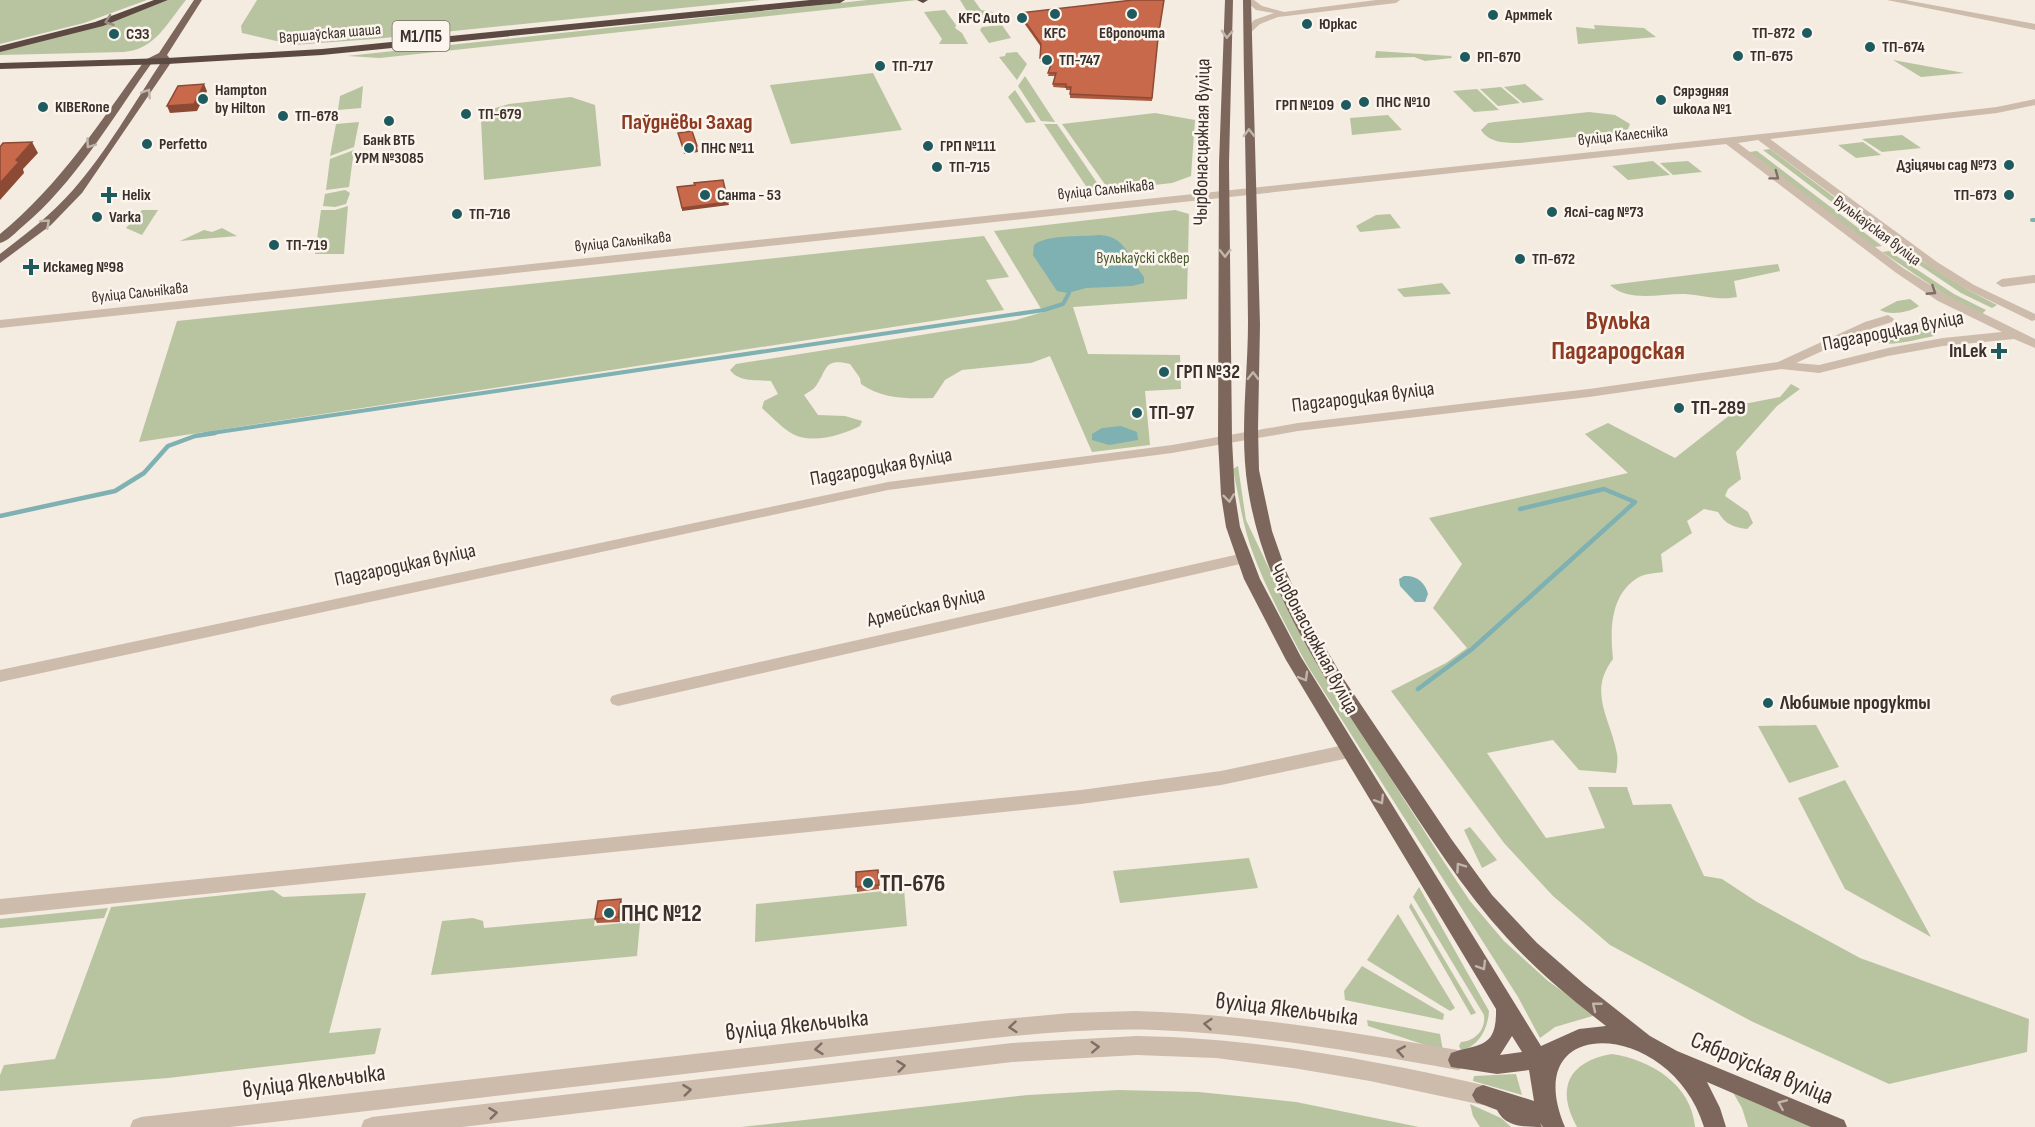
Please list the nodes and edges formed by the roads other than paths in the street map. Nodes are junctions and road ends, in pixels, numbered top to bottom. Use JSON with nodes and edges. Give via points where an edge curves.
{"nodes":[{"id":1,"x":163,"y":0,"type":"edge"},
{"id":2,"x":198,"y":0,"type":"edge"},
{"id":3,"x":774,"y":0,"type":"edge"},
{"id":4,"x":840,"y":0,"type":"edge"},
{"id":5,"x":1229,"y":0,"type":"edge"},
{"id":6,"x":1248,"y":0,"type":"edge"},
{"id":7,"x":1396,"y":0,"type":"edge"},
{"id":8,"x":1891,"y":0,"type":"edge"},
{"id":9,"x":1292,"y":12,"type":"junction"},
{"id":10,"x":559,"y":26,"type":"junction"},
{"id":11,"x":2035,"y":27,"type":"edge"},
{"id":12,"x":1248,"y":32,"type":"junction"},
{"id":13,"x":0,"y":49,"type":"edge"},
{"id":14,"x":164,"y":58,"type":"junction"},
{"id":15,"x":0,"y":59,"type":"edge"},
{"id":16,"x":148,"y":62,"type":"junction"},
{"id":17,"x":0,"y":66,"type":"edge"},
{"id":18,"x":2035,"y":102,"type":"edge"},
{"id":19,"x":1760,"y":137,"type":"junction"},
{"id":20,"x":1729,"y":141,"type":"junction"},
{"id":21,"x":1250,"y":191,"type":"junction"},
{"id":22,"x":1224,"y":194,"type":"junction"},
{"id":23,"x":0,"y":240,"type":"edge"},
{"id":24,"x":0,"y":260,"type":"edge"},
{"id":25,"x":2035,"y":279,"type":"edge"},
{"id":26,"x":2002,"y":283,"type":"dead end"},
{"id":27,"x":2033,"y":318,"type":"edge"},
{"id":28,"x":1888,"y":319,"type":"dead end"},
{"id":29,"x":0,"y":324,"type":"edge"},
{"id":30,"x":2014,"y":334,"type":"junction"},
{"id":31,"x":2034,"y":343,"type":"edge"},
{"id":32,"x":1781,"y":365,"type":"junction"},
{"id":33,"x":1252,"y":435,"type":"junction"},
{"id":34,"x":1225,"y":440,"type":"junction"},
{"id":35,"x":1244,"y":558,"type":"junction"},
{"id":36,"x":0,"y":676,"type":"edge"},
{"id":37,"x":618,"y":700,"type":"dead end"},
{"id":38,"x":1349,"y":751,"type":"junction"},
{"id":39,"x":0,"y":907,"type":"edge"},
{"id":40,"x":1506,"y":1006,"type":"junction"},
{"id":41,"x":1574,"y":1040,"type":"junction"},
{"id":42,"x":1642,"y":1041,"type":"junction"},
{"id":43,"x":1668,"y":1056,"type":"junction"},
{"id":44,"x":1537,"y":1058,"type":"junction"},
{"id":45,"x":1458,"y":1060,"type":"junction"},
{"id":46,"x":1483,"y":1095,"type":"joint"},
{"id":47,"x":1548,"y":1121,"type":"edge"},
{"id":48,"x":214,"y":1122,"type":"edge"},
{"id":49,"x":141,"y":1127,"type":"edge"},
{"id":50,"x":372,"y":1127,"type":"edge"},
{"id":51,"x":1715,"y":1127,"type":"edge"},
{"id":52,"x":1836,"y":1127,"type":"edge"}],
"edges":[{"from":1,"to":13,"type":"highway","one_way":true,"via":[[77,31]]},
{"from":2,"to":14,"type":"main road"},
{"from":3,"to":10,"type":"highway","name":"Варшаўская шаша","number":"М1/П5"},
{"from":4,"to":10,"type":"highway","name":"Варшаўская шаша","number":"М1/П5"},
{"from":5,"to":22,"type":"main road","name":"Чырвонасцяжная вуліца","one_way":true},
{"from":6,"to":9,"type":"street","via":[[1263,10]]},
{"from":6,"to":12,"type":"main road","name":"Чырвонасцяжная вуліца"},
{"from":7,"to":9,"type":"street"},
{"from":8,"to":11,"type":"street"},
{"from":9,"to":12,"type":"street","via":[[1262,20]]},
{"from":10,"to":14,"type":"highway","name":"Варшаўская шаша","number":"М1/П5","via":[[322,52]]},
{"from":21,"to":12,"type":"main road","name":"Чырвонасцяжная вуліца","one_way":true},
{"from":14,"to":15,"type":"highway","name":"Варшаўская шаша","number":"М1/П5"},
{"from":14,"to":16,"type":"highway","name":"Варшаўская шаша","number":"М1/П5"},
{"from":24,"to":14,"type":"main road","one_way":true,"via":[[46,223],[78,190],[126,124]]},
{"from":16,"to":17,"type":"highway","name":"Варшаўская шаша","number":"М1/П5"},
{"from":16,"to":23,"type":"main road","one_way":true,"via":[[61,184]]},
{"from":18,"to":19,"type":"street","name":"вуліца Калесніка","via":[[1997,110]]},
{"from":19,"to":20,"type":"street","name":"вуліца Калесніка"},
{"from":19,"to":27,"type":"street","name":"Вулькаўская вуліца","via":[[1933,264]]},
{"from":20,"to":21,"type":"street","name":"вуліца Калесніка"},
{"from":20,"to":30,"type":"street","name":"Вулькаўская вуліца","one_way":true,"via":[[1899,270],[1942,298]]},
{"from":21,"to":22,"type":"street","name":"вуліца Сальнікава"},
{"from":33,"to":21,"type":"main road","name":"Чырвонасцяжная вуліца","one_way":true},
{"from":22,"to":29,"type":"street","name":"вуліца Сальнікава"},
{"from":22,"to":34,"type":"main road","name":"Чырвонасцяжная вуліца","one_way":true},
{"from":25,"to":26,"type":"street"},
{"from":27,"to":30,"type":"street","name":"Вулькаўская вуліца","via":[[2007,321]]},
{"from":28,"to":32,"type":"street","name":"Падгародцкая вуліца"},
{"from":30,"to":31,"type":"street","name":"Вулькаўская вуліца"},
{"from":30,"to":32,"type":"street","name":"Падгародцкая вуліца","via":[[1943,342],[1819,369]]},
{"from":32,"to":33,"type":"street","name":"Падгародцкая вуліца"},
{"from":33,"to":34,"type":"street","name":"Падгародцкая вуліца"},
{"from":42,"to":33,"type":"main road","name":"Чырвонасцяжная вуліца","one_way":true,"via":[[1549,967],[1493,909],[1435,832],[1348,699],[1302,621],[1271,553],[1255,492]]},
{"from":34,"to":35,"type":"main road","name":"Чырвонасцяжная вуліца","one_way":true,"via":[[1230,507]]},
{"from":34,"to":36,"type":"street","name":"Падгародцкая вуліца","via":[[865,490]]},
{"from":35,"to":37,"type":"street","name":"Армейская вуліца"},
{"from":35,"to":38,"type":"main road","name":"Чырвонасцяжная вуліца","one_way":true,"via":[[1274,624]]},
{"from":38,"to":39,"type":"street","via":[[1221,778],[1082,797]]},
{"from":38,"to":40,"type":"main road","name":"Чырвонасцяжная вуліца","one_way":true},
{"from":40,"to":44,"type":"main road","name":"Чырвонасцяжная вуліца"},
{"from":40,"to":45,"type":"main road","via":[[1500,1042],[1482,1056]]},
{"from":41,"to":42,"type":"main road","via":[[1617,1035]]},
{"from":41,"to":44,"type":"main road"},
{"from":41,"to":47,"type":"main road","via":[[1560,1049],[1545,1077]]},
{"from":42,"to":43,"type":"main road"},
{"from":43,"to":51,"type":"main road","via":[[1701,1091]]},
{"from":52,"to":43,"type":"main road","name":"Сяброўская вуліца","one_way":true},
{"from":44,"to":45,"type":"main road","via":[[1500,1065]]},
{"from":44,"to":47,"type":"main road","name":"Чырвонасцяжная вуліца"},
{"from":45,"to":48,"type":"street","name":"вуліца Якельчыка","one_way":true,"via":[[1228,1026],[1155,1021],[1079,1022]]},
{"from":46,"to":47,"type":"main road","via":[[1519,1116]]},
{"from":50,"to":46,"type":"street","one_way":true,"via":[[1096,1047],[1177,1046],[1258,1054]]},
{"from":48,"to":49,"type":"street","name":"вуліца Якельчыка"}]}
